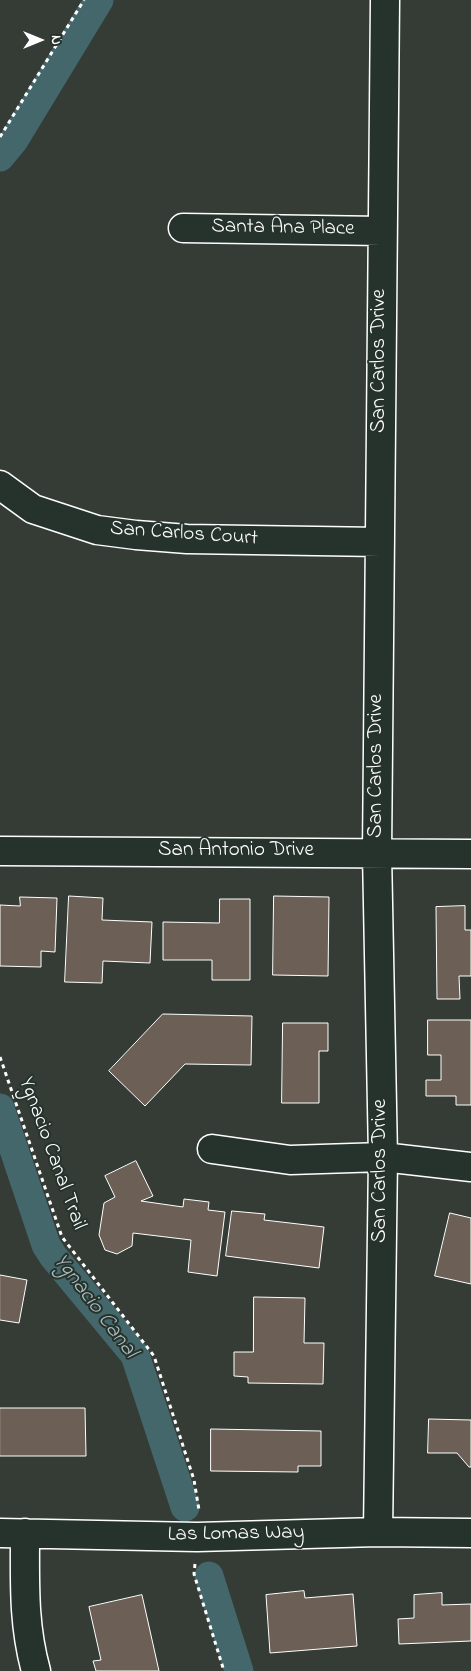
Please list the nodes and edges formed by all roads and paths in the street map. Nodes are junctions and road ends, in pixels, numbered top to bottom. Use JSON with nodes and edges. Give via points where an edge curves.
{"nodes":[{"id":1,"x":84,"y":0,"type":"edge"},
{"id":2,"x":385,"y":0,"type":"edge"},
{"id":3,"x":0,"y":137,"type":"edge"},
{"id":4,"x":183,"y":228,"type":"dead end"},
{"id":5,"x":382,"y":231,"type":"junction"},
{"id":6,"x":0,"y":485,"type":"edge"},
{"id":7,"x":380,"y":542,"type":"junction"},
{"id":8,"x":0,"y":851,"type":"edge"},
{"id":9,"x":377,"y":853,"type":"junction"},
{"id":10,"x":471,"y":854,"type":"edge"},
{"id":11,"x":0,"y":1057,"type":"edge"},
{"id":12,"x":212,"y":1149,"type":"dead end"},
{"id":13,"x":383,"y":1157,"type":"junction"},
{"id":14,"x":471,"y":1167,"type":"edge"},
{"id":15,"x":378,"y":1532,"type":"junction"},
{"id":16,"x":12,"y":1533,"type":"edge"},
{"id":17,"x":471,"y":1533,"type":"edge"},
{"id":18,"x":197,"y":1537,"type":"junction"},
{"id":19,"x":36,"y":1671,"type":"edge"},
{"id":20,"x":224,"y":1671,"type":"edge"}],
"edges":[{"from":1,"to":3,"type":"path"},
{"from":2,"to":5,"type":"street","name":"San Carlos Drive"},
{"from":4,"to":5,"type":"street","name":"Santa Ana Place"},
{"from":5,"to":7,"type":"street","name":"San Carlos Drive"},
{"from":6,"to":7,"type":"street","name":"San Carlos Court","via":[[33,508],[97,530],[187,539]]},
{"from":7,"to":9,"type":"street","name":"San Carlos Drive"},
{"from":8,"to":9,"type":"street","name":"San Antonio Drive"},
{"from":9,"to":10,"type":"street","name":"San Antonio Drive"},
{"from":9,"to":13,"type":"street","name":"San Carlos Drive"},
{"from":11,"to":18,"type":"path","name":"Ygnacio Canal Trail","via":[[62,1237],[154,1356],[194,1480],[199,1508]]},
{"from":12,"to":13,"type":"street","via":[[290,1160]]},
{"from":13,"to":14,"type":"street"},
{"from":13,"to":15,"type":"street","name":"San Carlos Drive"},
{"from":15,"to":17,"type":"street","name":"Las Lomas Way"},
{"from":15,"to":18,"type":"street","name":"Las Lomas Way"},
{"from":16,"to":18,"type":"street","name":"Las Lomas Way"},
{"from":16,"to":19,"type":"street"},
{"from":18,"to":20,"type":"path","name":"Ygnacio Canal Trail","via":[[194,1574]]}]}
